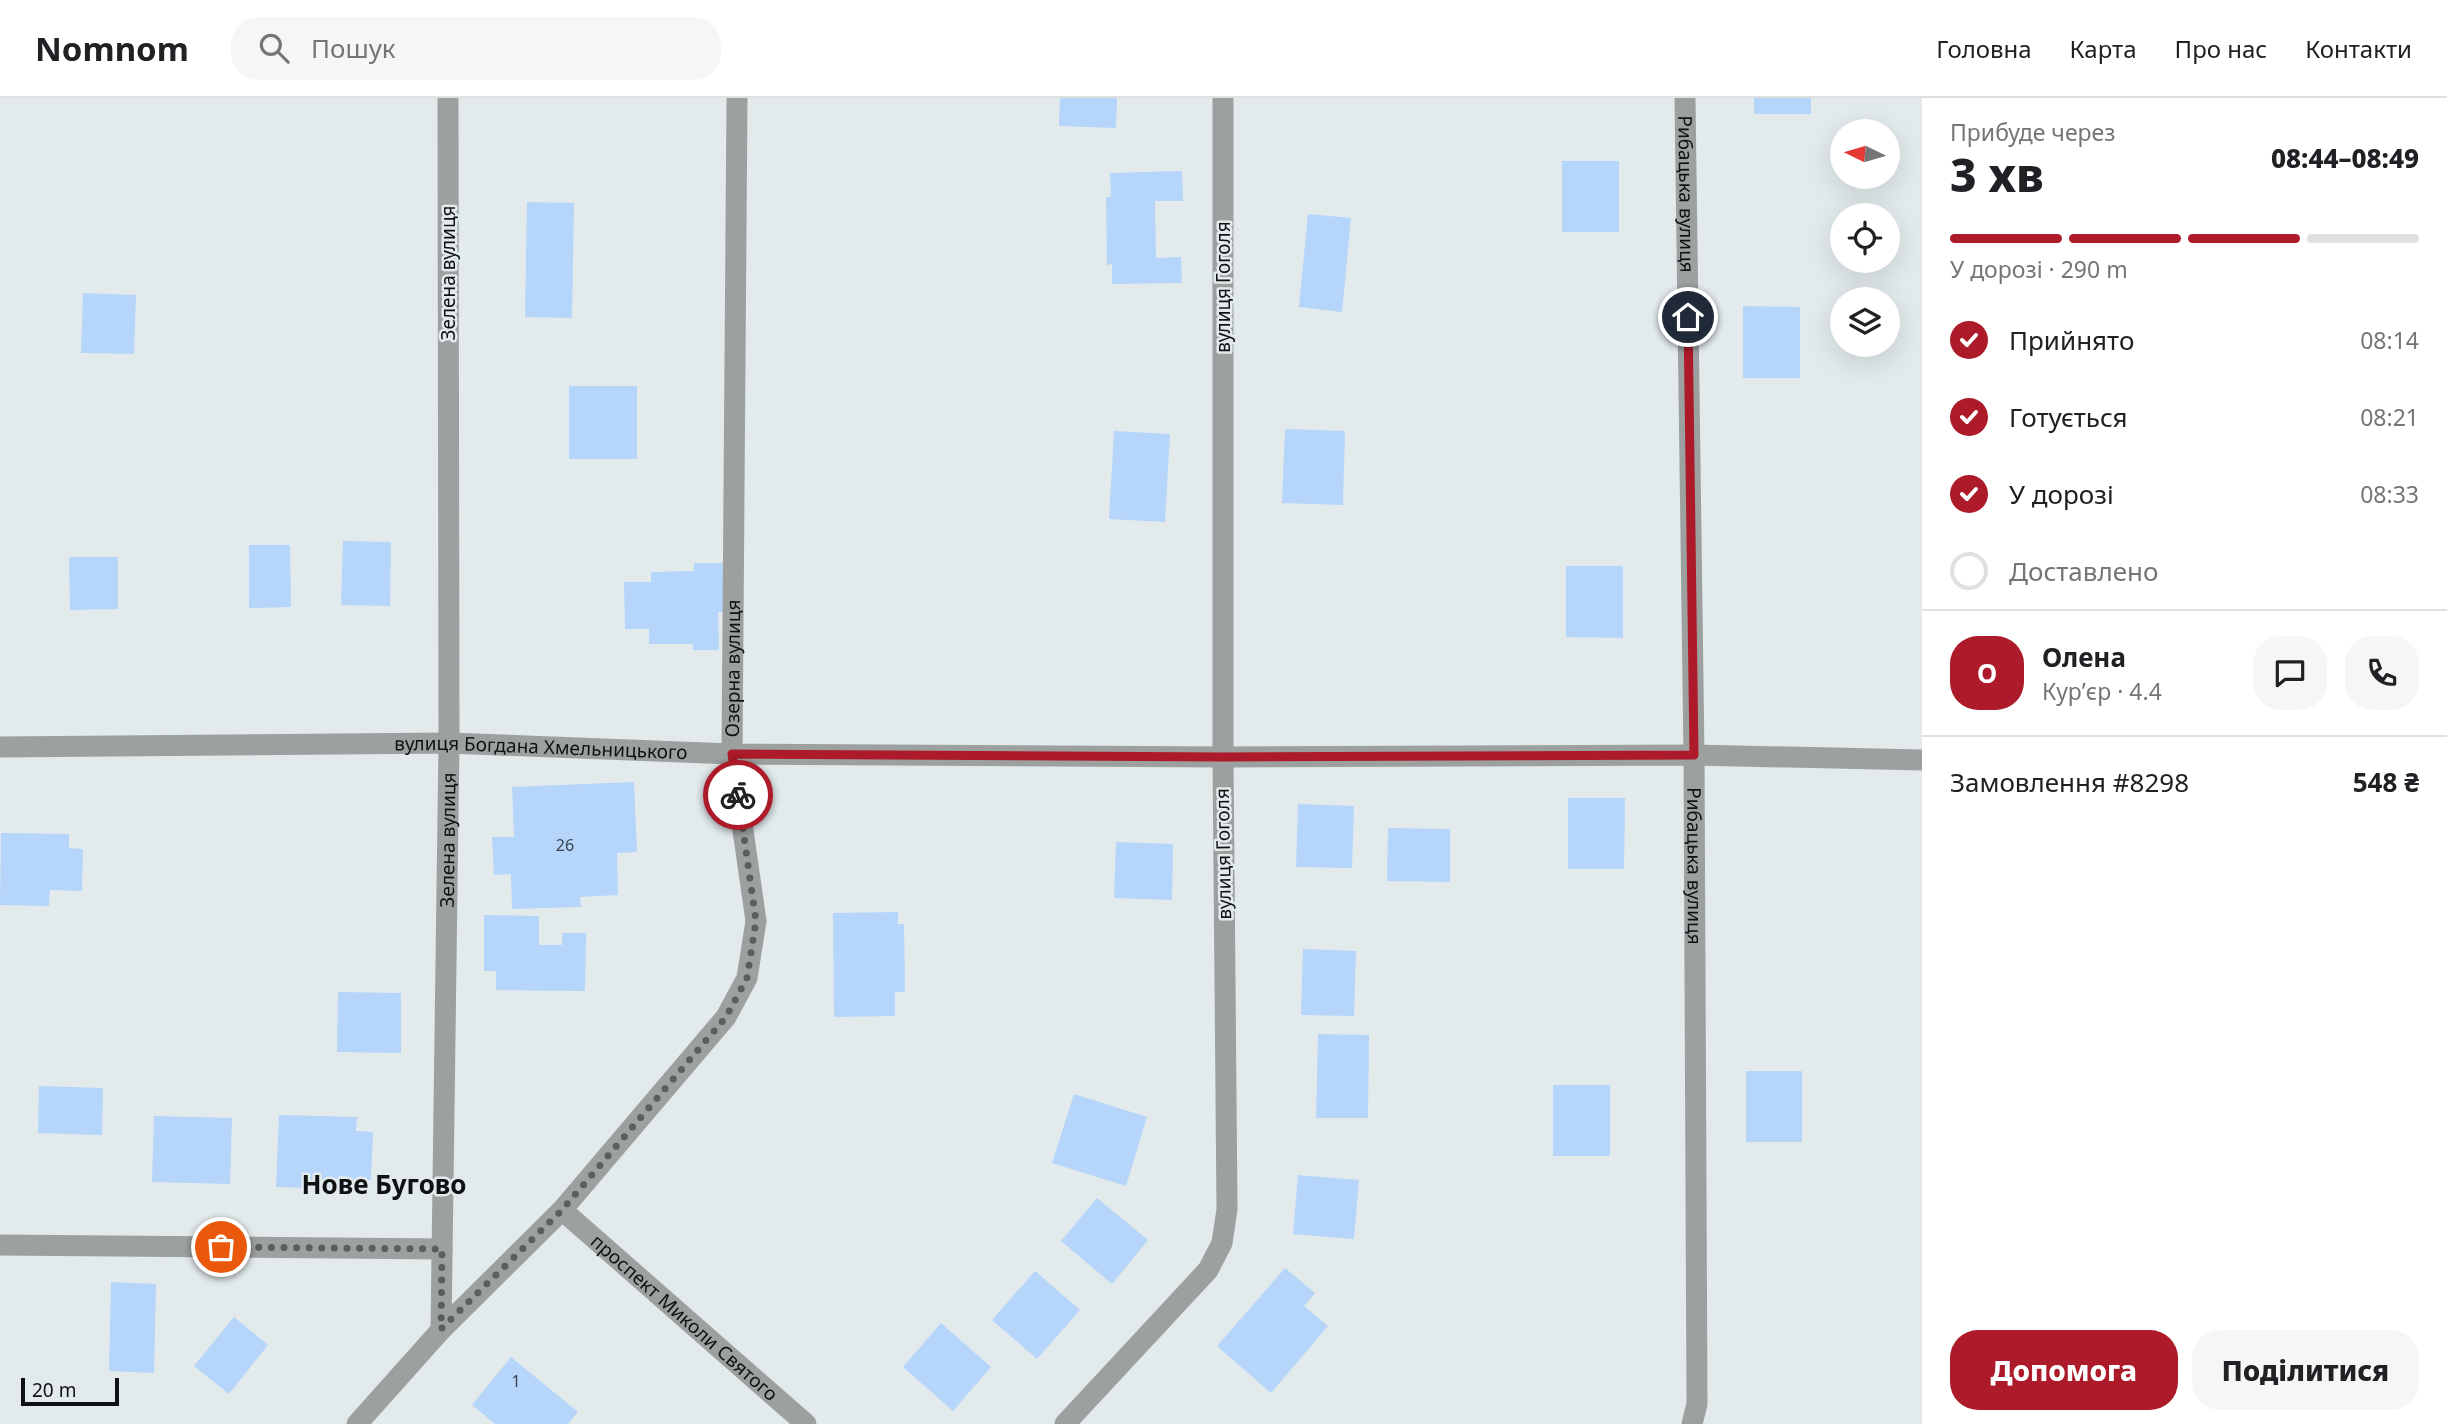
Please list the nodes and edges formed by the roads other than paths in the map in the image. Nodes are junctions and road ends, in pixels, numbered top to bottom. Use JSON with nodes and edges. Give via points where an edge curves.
{"nodes":[{"id":1,"x":448,"y":98,"type":"edge"},
{"id":2,"x":737,"y":98,"type":"edge"},
{"id":3,"x":1223,"y":98,"type":"edge"},
{"id":4,"x":1685,"y":98,"type":"edge"},
{"id":5,"x":449,"y":743,"type":"junction"},
{"id":6,"x":0,"y":747,"type":"edge"},
{"id":7,"x":732,"y":754,"type":"junction"},
{"id":8,"x":1694,"y":755,"type":"junction"},
{"id":9,"x":1223,"y":757,"type":"junction"},
{"id":10,"x":1922,"y":760,"type":"edge"},
{"id":11,"x":562,"y":1210,"type":"junction"},
{"id":12,"x":0,"y":1245,"type":"edge"},
{"id":13,"x":442,"y":1249,"type":"junction"},
{"id":14,"x":441,"y":1329,"type":"junction"},
{"id":15,"x":357,"y":1424,"type":"edge"},
{"id":16,"x":806,"y":1424,"type":"edge"},
{"id":17,"x":1065,"y":1424,"type":"edge"},
{"id":18,"x":1692,"y":1424,"type":"edge"}],
"edges":[{"from":1,"to":5,"type":"street","name":"Зелена вулиця"},
{"from":2,"to":7,"type":"street","name":"Озерна вулиця"},
{"from":3,"to":9,"type":"street","name":"вулиця Гоголя"},
{"from":4,"to":8,"type":"street","name":"Рибацька вулиця"},
{"from":5,"to":6,"type":"street","name":"вулиця Богдана Хмельницького"},
{"from":5,"to":7,"type":"street","name":"вулиця Богдана Хмельницького"},
{"from":5,"to":13,"type":"street","name":"Зелена вулиця"},
{"from":7,"to":9,"type":"street","name":"вулиця Богдана Хмельницького"},
{"from":7,"to":11,"type":"street","name":"Озерна вулиця","via":[[756,921],[747,978],[726,1017]]},
{"from":8,"to":9,"type":"street","name":"вулиця Богдана Хмельницького"},
{"from":8,"to":10,"type":"street","name":"вулиця Богдана Хмельницького"},
{"from":8,"to":18,"type":"street","name":"Рибацька вулиця","via":[[1697,1404]]},
{"from":9,"to":17,"type":"street","name":"вулиця Гоголя","via":[[1227,1209],[1222,1243],[1209,1270]]},
{"from":11,"to":14,"type":"street","name":"Озерна вулиця"},
{"from":11,"to":16,"type":"street","name":"проспект Миколи Святого"},
{"from":12,"to":13,"type":"street"},
{"from":13,"to":14,"type":"street","name":"Зелена вулиця"},
{"from":14,"to":15,"type":"street"}]}
